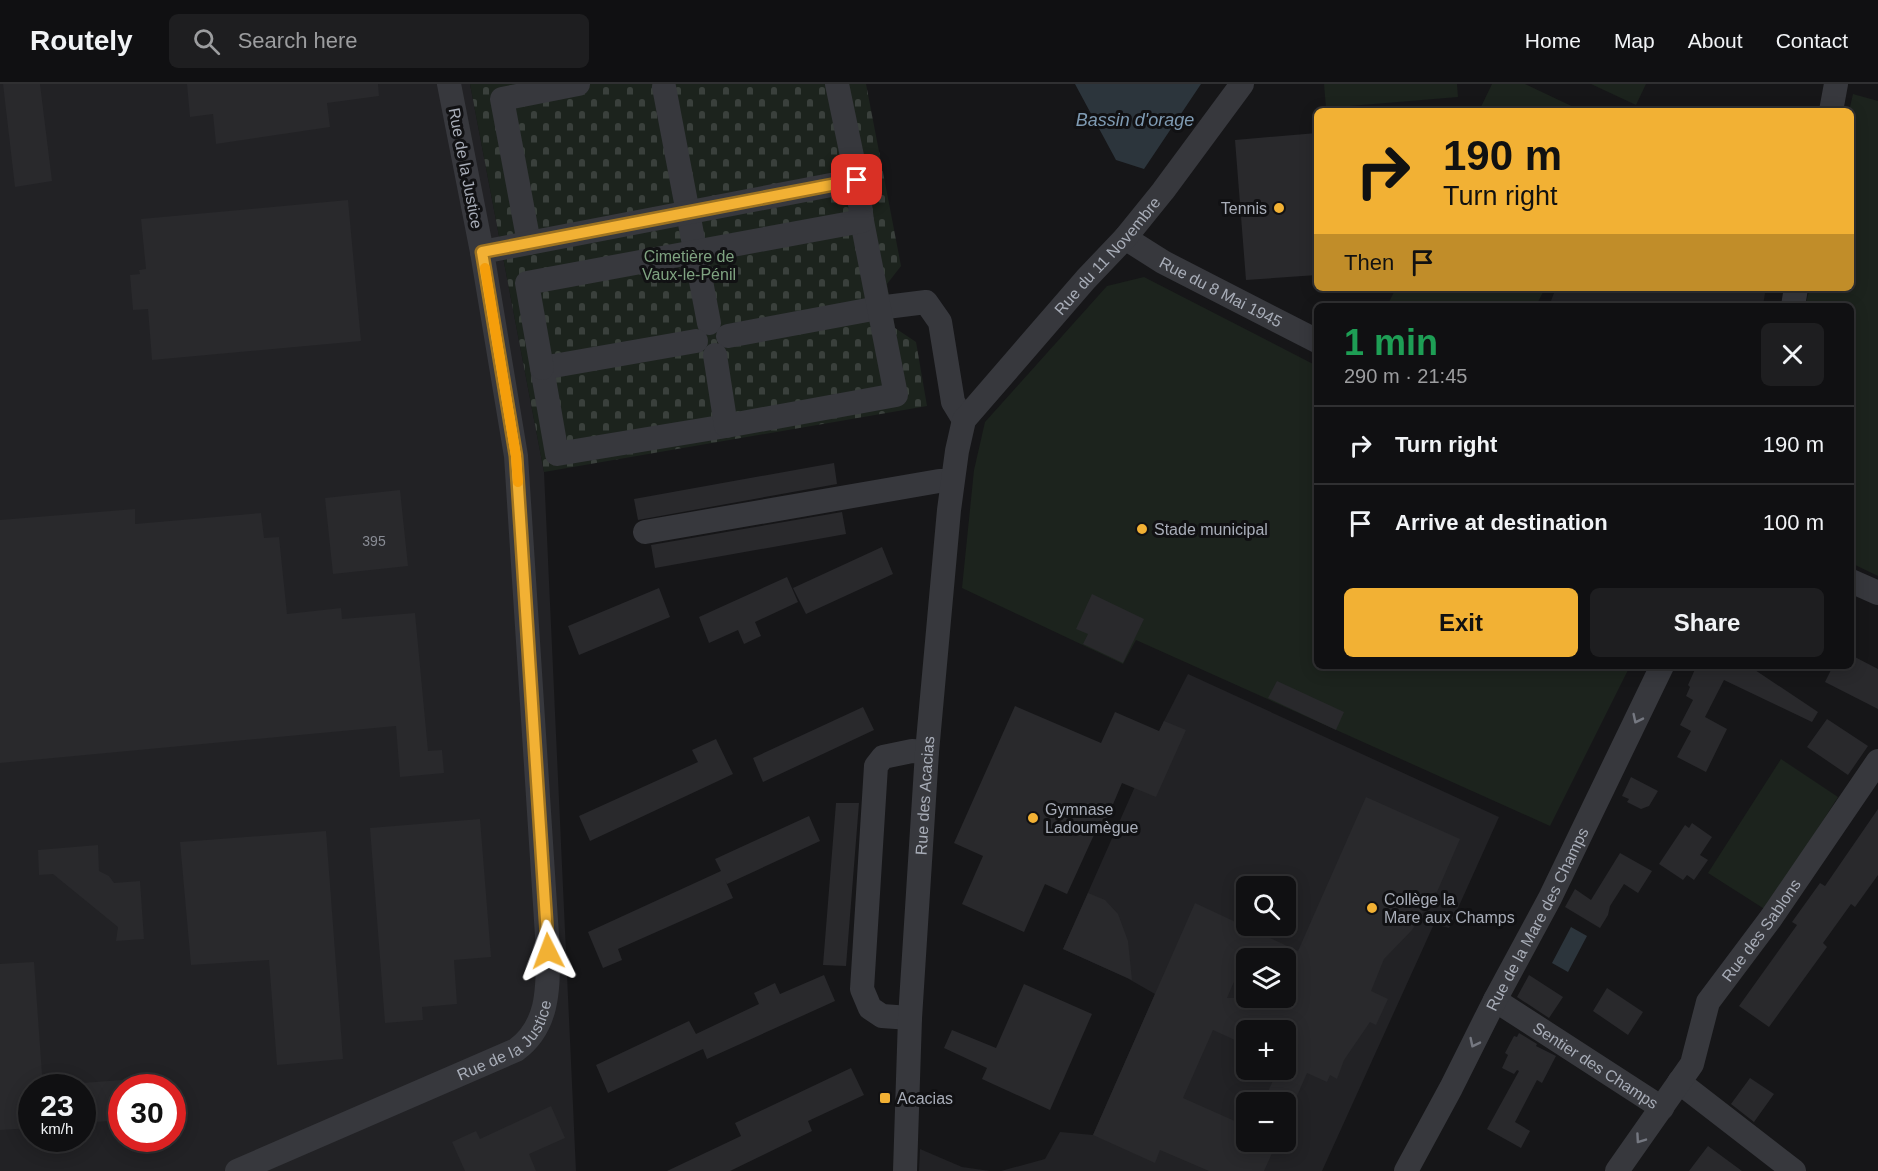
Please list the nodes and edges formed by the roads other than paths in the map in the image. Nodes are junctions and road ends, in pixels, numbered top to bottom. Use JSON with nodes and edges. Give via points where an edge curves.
{"nodes":[{"id":1,"x":449,"y":84,"type":"edge"},
{"id":2,"x":578,"y":84,"type":"edge"},
{"id":3,"x":837,"y":84,"type":"edge"},
{"id":4,"x":1242,"y":84,"type":"edge"},
{"id":5,"x":1836,"y":84,"type":"edge"},
{"id":6,"x":663,"y":85,"type":"edge"},
{"id":7,"x":500,"y":92,"type":"edge"},
{"id":8,"x":1832,"y":108,"type":"edge"},
{"id":9,"x":857,"y":180,"type":"junction"},
{"id":10,"x":689,"y":212,"type":"junction"},
{"id":11,"x":862,"y":221,"type":"junction"},
{"id":12,"x":1125,"y":238,"type":"junction"},
{"id":13,"x":529,"y":243,"type":"junction"},
{"id":14,"x":482,"y":252,"type":"junction"},
{"id":15,"x":696,"y":252,"type":"junction"},
{"id":16,"x":878,"y":308,"type":"junction"},
{"id":17,"x":712,"y":339,"type":"junction"},
{"id":18,"x":1314,"y":339,"type":"edge"},
{"id":19,"x":542,"y":368,"type":"junction"},
{"id":20,"x":964,"y":420,"type":"junction"},
{"id":21,"x":726,"y":426,"type":"junction"},
{"id":22,"x":952,"y":480,"type":"junction"},
{"id":23,"x":645,"y":532,"type":"dead end"},
{"id":24,"x":1854,"y":582,"type":"edge"},
{"id":25,"x":1878,"y":593,"type":"edge"},
{"id":26,"x":1661,"y":669,"type":"edge"},
{"id":27,"x":927,"y":752,"type":"junction"},
{"id":28,"x":1878,"y":761,"type":"edge"},
{"id":29,"x":1495,"y":1000,"type":"junction"},
{"id":30,"x":910,"y":1018,"type":"junction"},
{"id":31,"x":1679,"y":1082,"type":"junction"},
{"id":32,"x":1662,"y":1108,"type":"junction"},
{"id":33,"x":237,"y":1171,"type":"edge"},
{"id":34,"x":905,"y":1171,"type":"edge"},
{"id":35,"x":1406,"y":1171,"type":"edge"},
{"id":36,"x":1617,"y":1171,"type":"edge"},
{"id":37,"x":1794,"y":1171,"type":"edge"}],
"edges":[{"from":1,"to":14,"type":"street","name":"Rue de la Justice"},
{"from":2,"to":7,"type":"street"},
{"from":3,"to":9,"type":"street"},
{"from":4,"to":12,"type":"street","name":"Rue du 11 Novembre"},
{"from":5,"to":8,"type":"street"},
{"from":6,"to":10,"type":"street"},
{"from":7,"to":13,"type":"street"},
{"from":9,"to":10,"type":"street"},
{"from":9,"to":11,"type":"street"},
{"from":10,"to":13,"type":"street"},
{"from":10,"to":15,"type":"street"},
{"from":11,"to":15,"type":"street"},
{"from":11,"to":16,"type":"street"},
{"from":12,"to":18,"type":"street","name":"Rue du 8 Mai 1945","via":[[1163,262]]},
{"from":12,"to":20,"type":"street","name":"Rue du 11 Novembre"},
{"from":13,"to":14,"type":"street"},
{"from":14,"to":33,"type":"street","name":"Rue de la Justice","via":[[516,456],[548,951],[545,1010],[533,1034],[516,1050]]},
{"from":15,"to":17,"type":"street"},
{"from":15,"to":19,"type":"street","via":[[527,284]]},
{"from":16,"to":17,"type":"street"},
{"from":16,"to":20,"type":"street","via":[[926,302],[940,322],[953,402]]},
{"from":16,"to":21,"type":"street","via":[[896,395]]},
{"from":17,"to":19,"type":"street"},
{"from":17,"to":21,"type":"street"},
{"from":19,"to":21,"type":"street","via":[[557,454]]},
{"from":20,"to":22,"type":"street","name":"Rue des Acacias"},
{"from":22,"to":23,"type":"street"},
{"from":22,"to":27,"type":"street","name":"Rue des Acacias"},
{"from":24,"to":25,"type":"street"},
{"from":26,"to":29,"type":"street","name":"Rue de la Mare des Champs","one_way":true,"via":[[1550,898]]},
{"from":27,"to":30,"type":"street","name":"Rue des Acacias"},
{"from":27,"to":30,"type":"street","via":[[884,757],[876,766],[862,989],[870,1008],[882,1016]]},
{"from":28,"to":31,"type":"street","name":"Rue des Sablons","via":[[1771,918],[1708,1002],[1692,1064]]},
{"from":29,"to":32,"type":"street","name":"Sentier des Champs"},
{"from":29,"to":35,"type":"street","name":"Rue de la Mare des Champs","one_way":true},
{"from":30,"to":34,"type":"street","name":"Rue des Acacias"},
{"from":31,"to":32,"type":"street","name":"Rue des Sablons"},
{"from":31,"to":37,"type":"street"},
{"from":32,"to":36,"type":"street","name":"Sentier des Champs","one_way":true}]}
